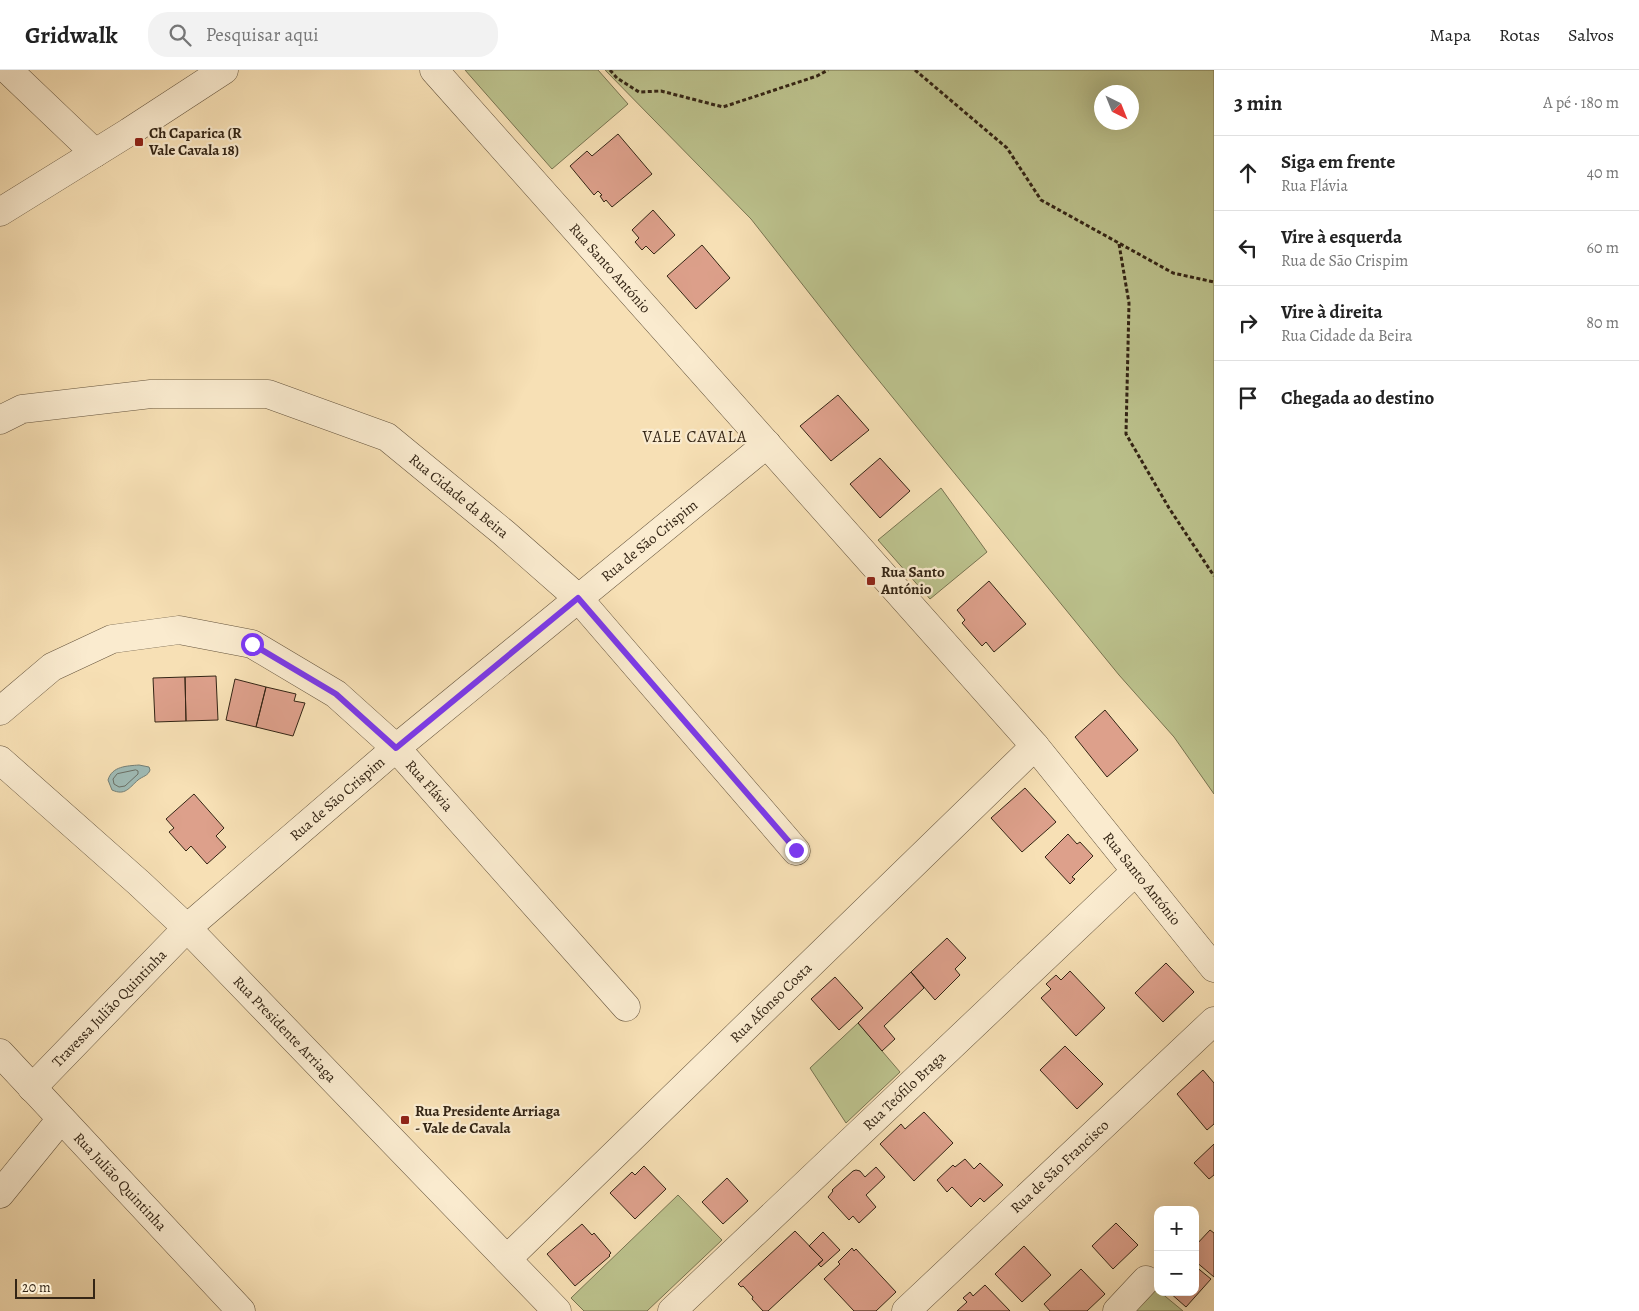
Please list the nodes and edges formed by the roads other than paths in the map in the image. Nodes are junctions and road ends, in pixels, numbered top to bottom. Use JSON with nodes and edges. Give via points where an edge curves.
{"nodes":[{"id":1,"x":8,"y":70,"type":"edge"},
{"id":2,"x":224,"y":70,"type":"edge"},
{"id":3,"x":434,"y":70,"type":"edge"},
{"id":4,"x":95,"y":153,"type":"junction"},
{"id":5,"x":0,"y":212,"type":"edge"},
{"id":6,"x":0,"y":420,"type":"edge"},
{"id":7,"x":766,"y":444,"type":"junction"},
{"id":8,"x":578,"y":598,"type":"junction"},
{"id":9,"x":0,"y":711,"type":"edge"},
{"id":10,"x":1035,"y":746,"type":"junction"},
{"id":11,"x":396,"y":748,"type":"junction"},
{"id":12,"x":0,"y":760,"type":"edge"},
{"id":13,"x":796,"y":850,"type":"dead end"},
{"id":14,"x":1136,"y":871,"type":"junction"},
{"id":15,"x":188,"y":928,"type":"junction"},
{"id":16,"x":1214,"y":968,"type":"edge"},
{"id":17,"x":626,"y":1007,"type":"dead end"},
{"id":18,"x":1214,"y":1021,"type":"edge"},
{"id":19,"x":0,"y":1053,"type":"edge"},
{"id":20,"x":32,"y":1088,"type":"junction"},
{"id":21,"x":61,"y":1119,"type":"junction"},
{"id":22,"x":0,"y":1194,"type":"edge"},
{"id":23,"x":507,"y":1259,"type":"junction"},
{"id":24,"x":1146,"y":1280,"type":"dead end"},
{"id":25,"x":241,"y":1311,"type":"edge"},
{"id":26,"x":557,"y":1311,"type":"edge"},
{"id":27,"x":672,"y":1311,"type":"edge"},
{"id":28,"x":906,"y":1311,"type":"edge"},
{"id":29,"x":1117,"y":1311,"type":"edge"}],
"edges":[{"from":1,"to":4,"type":"street"},
{"from":2,"to":4,"type":"street"},
{"from":3,"to":7,"type":"street","name":"Rua Santo António"},
{"from":4,"to":5,"type":"street"},
{"from":6,"to":8,"type":"street","name":"Rua Cidade da Beira","via":[[22,409],[152,394],[268,394],[387,437]]},
{"from":7,"to":8,"type":"street","name":"Rua de São Crispim"},
{"from":7,"to":10,"type":"street","name":"Rua Santo António"},
{"from":8,"to":11,"type":"street","name":"Rua de São Crispim"},
{"from":8,"to":13,"type":"street","name":"Rua Cidade da Beira"},
{"from":9,"to":11,"type":"street","name":"Rua Flávia","via":[[52,666],[112,639],[179,630],[252,644],[336,694]]},
{"from":10,"to":14,"type":"street","name":"Rua Santo António"},
{"from":10,"to":23,"type":"street","name":"Rua Afonso Costa"},
{"from":11,"to":15,"type":"street","name":"Rua de São Crispim"},
{"from":11,"to":17,"type":"street","name":"Rua Flávia"},
{"from":12,"to":15,"type":"street","name":"Rua Presidente Arriaga"},
{"from":14,"to":16,"type":"street","name":"Rua Santo António"},
{"from":14,"to":27,"type":"street","name":"Rua Teófilo Braga"},
{"from":15,"to":20,"type":"street","name":"Travessa Julião Quintinha"},
{"from":15,"to":23,"type":"street","name":"Rua Presidente Arriaga"},
{"from":18,"to":28,"type":"street","name":"Rua de São Francisco"},
{"from":19,"to":20,"type":"street","name":"Rua Julião Quintinha"},
{"from":20,"to":21,"type":"street","name":"Rua Julião Quintinha"},
{"from":21,"to":22,"type":"street"},
{"from":21,"to":25,"type":"street","name":"Rua Julião Quintinha"},
{"from":23,"to":26,"type":"street","name":"Rua Presidente Arriaga"},
{"from":24,"to":29,"type":"street"}]}
